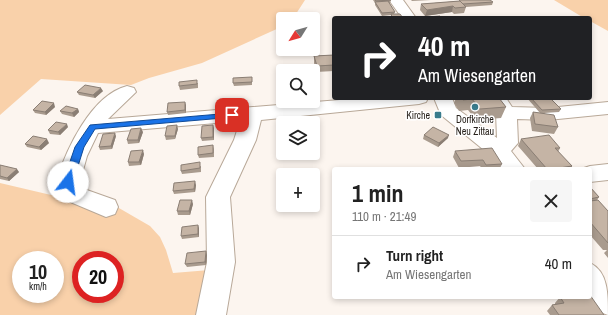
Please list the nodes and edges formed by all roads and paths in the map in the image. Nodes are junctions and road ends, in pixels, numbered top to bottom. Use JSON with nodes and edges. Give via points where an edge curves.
{"nodes":[{"id":1,"x":396,"y":0,"type":"edge"},
{"id":2,"x":408,"y":16,"type":"edge"},
{"id":3,"x":127,"y":92,"type":"dead end"},
{"id":4,"x":397,"y":100,"type":"edge"},
{"id":5,"x":443,"y":100,"type":"edge"},
{"id":6,"x":501,"y":106,"type":"edge"},
{"id":7,"x":608,"y":108,"type":"edge"},
{"id":8,"x":256,"y":113,"type":"junction"},
{"id":9,"x":93,"y":127,"type":"junction"},
{"id":10,"x":498,"y":150,"type":"junction"},
{"id":11,"x":512,"y":167,"type":"edge"},
{"id":12,"x":608,"y":172,"type":"edge"},
{"id":13,"x":592,"y":174,"type":"edge"},
{"id":14,"x":106,"y":207,"type":"dead end"},
{"id":15,"x":592,"y":279,"type":"edge"},
{"id":16,"x":608,"y":301,"type":"edge"},
{"id":17,"x":211,"y":315,"type":"edge"}],
"edges":[{"from":1,"to":2,"type":"street"},
{"from":3,"to":9,"type":"street","via":[[102,111]]},
{"from":4,"to":8,"type":"street"},
{"from":5,"to":10,"type":"street","via":[[448,111]]},
{"from":6,"to":7,"type":"street","via":[[548,114]]},
{"from":6,"to":10,"type":"street","via":[[507,143]]},
{"from":8,"to":9,"type":"street"},
{"from":8,"to":17,"type":"street","via":[[252,116],[245,140],[218,197],[221,262]]},
{"from":9,"to":14,"type":"street","via":[[79,147],[68,182],[76,195]]},
{"from":10,"to":11,"type":"street"},
{"from":12,"to":13,"type":"street"},
{"from":15,"to":16,"type":"street"}]}
